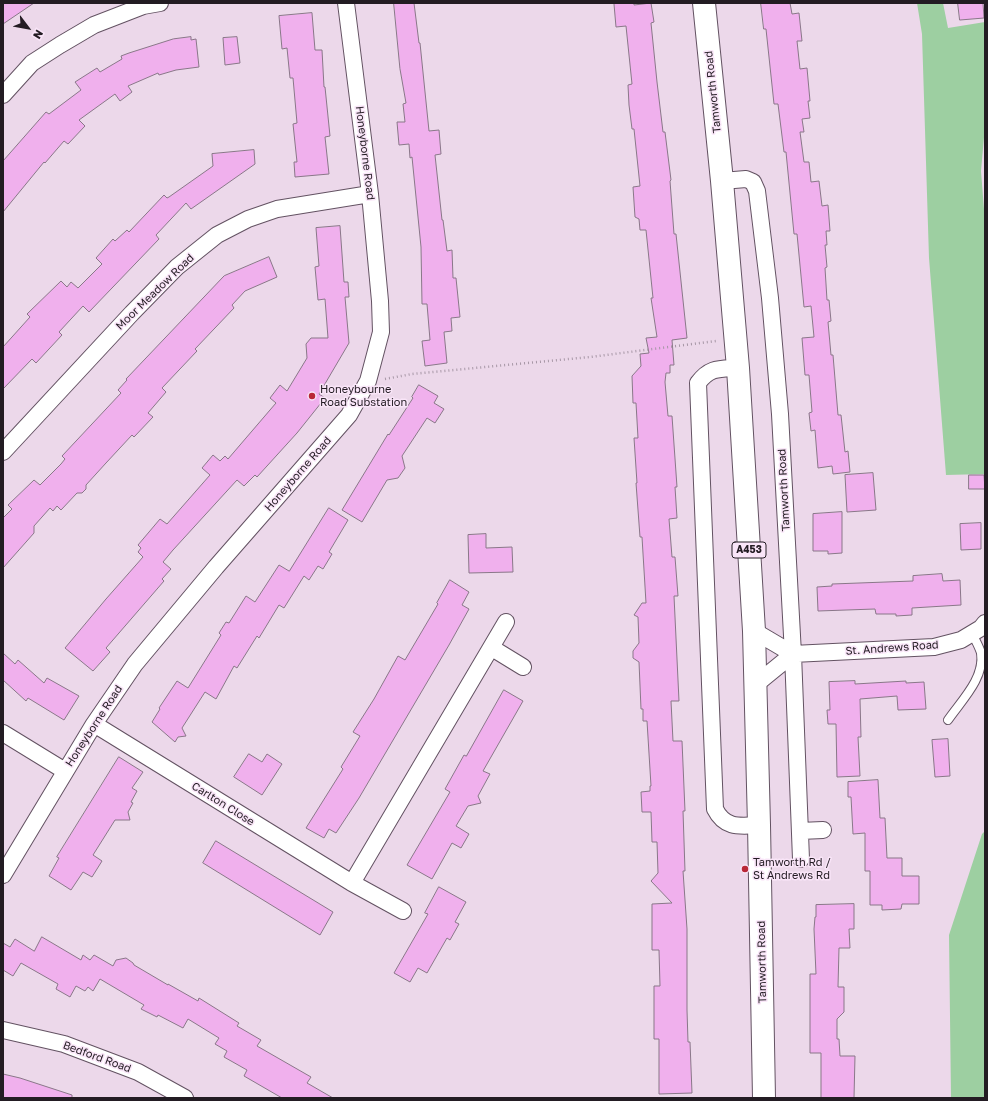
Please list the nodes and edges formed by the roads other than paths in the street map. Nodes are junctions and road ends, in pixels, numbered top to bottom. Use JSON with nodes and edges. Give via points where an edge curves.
{"nodes":[{"id":1,"x":160,"y":3,"type":"edge"},
{"id":2,"x":346,"y":3,"type":"edge"},
{"id":3,"x":704,"y":3,"type":"edge"},
{"id":4,"x":3,"y":95,"type":"edge"},
{"id":5,"x":722,"y":181,"type":"junction"},
{"id":6,"x":370,"y":194,"type":"junction"},
{"id":7,"x":738,"y":368,"type":"junction"},
{"id":8,"x":3,"y":452,"type":"edge"},
{"id":9,"x":506,"y":622,"type":"dead end"},
{"id":10,"x":985,"y":623,"type":"edge"},
{"id":11,"x":754,"y":631,"type":"junction"},
{"id":12,"x":972,"y":633,"type":"junction"},
{"id":13,"x":492,"y":648,"type":"junction"},
{"id":14,"x":793,"y":654,"type":"junction"},
{"id":15,"x":523,"y":667,"type":"dead end"},
{"id":16,"x":755,"y":684,"type":"junction"},
{"id":17,"x":948,"y":720,"type":"dead end"},
{"id":18,"x":94,"y":724,"type":"junction"},
{"id":19,"x":3,"y":733,"type":"edge"},
{"id":20,"x":65,"y":771,"type":"junction"},
{"id":21,"x":759,"y":825,"type":"junction"},
{"id":22,"x":822,"y":830,"type":"dead end"},
{"id":23,"x":800,"y":831,"type":"junction"},
{"id":24,"x":801,"y":859,"type":"dead end"},
{"id":25,"x":3,"y":874,"type":"edge"},
{"id":26,"x":352,"y":883,"type":"junction"},
{"id":27,"x":403,"y":911,"type":"dead end"},
{"id":28,"x":3,"y":1030,"type":"edge"},
{"id":29,"x":185,"y":1098,"type":"edge"},
{"id":30,"x":764,"y":1098,"type":"edge"}],
"edges":[{"from":1,"to":4,"type":"street","via":[[143,6],[80,33],[32,63]]},
{"from":2,"to":6,"type":"street","name":"Honeyborne Road"},
{"from":3,"to":5,"type":"main road","name":"Tamworth Road","number":"A453"},
{"from":5,"to":7,"type":"main road","name":"Tamworth Road","number":"A453"},
{"from":5,"to":14,"type":"street","name":"Tamworth Road","via":[[746,178],[753,182],[757,191],[780,414]]},
{"from":6,"to":8,"type":"street","name":"Moor Meadow Road","via":[[277,209],[248,219],[217,235],[177,267]]},
{"from":6,"to":18,"type":"street","name":"Honeyborne Road","via":[[381,332],[368,381],[349,415],[135,664]]},
{"from":7,"to":11,"type":"main road","name":"Tamworth Road","number":"A453"},
{"from":7,"to":21,"type":"street","via":[[712,370],[698,383],[715,809],[719,818],[726,823],[738,826]]},
{"from":9,"to":13,"type":"street"},
{"from":10,"to":12,"type":"street","name":"St. Andrews Road"},
{"from":11,"to":14,"type":"street"},
{"from":11,"to":16,"type":"main road","name":"Tamworth Road","number":"A453"},
{"from":12,"to":14,"type":"street","name":"St. Andrews Road","via":[[961,640],[934,647]]},
{"from":12,"to":17,"type":"lane","via":[[981,654],[980,669],[974,684]]},
{"from":13,"to":15,"type":"street"},
{"from":13,"to":26,"type":"street"},
{"from":14,"to":16,"type":"street"},
{"from":14,"to":23,"type":"street","name":"Tamworth Road"},
{"from":16,"to":21,"type":"main road","name":"Tamworth Road","number":"A453"},
{"from":18,"to":20,"type":"street","name":"Honeyborne Road"},
{"from":18,"to":26,"type":"street","name":"Carlton Close"},
{"from":19,"to":20,"type":"street"},
{"from":20,"to":25,"type":"street","name":"Honeyborne Road"},
{"from":21,"to":30,"type":"main road","name":"Tamworth Road","number":"A453"},
{"from":22,"to":23,"type":"street"},
{"from":23,"to":24,"type":"street","name":"Tamworth Road"},
{"from":26,"to":27,"type":"street","name":"Carlton Close"},
{"from":28,"to":29,"type":"street","name":"Bedford Road","via":[[64,1044],[138,1072]]}]}
